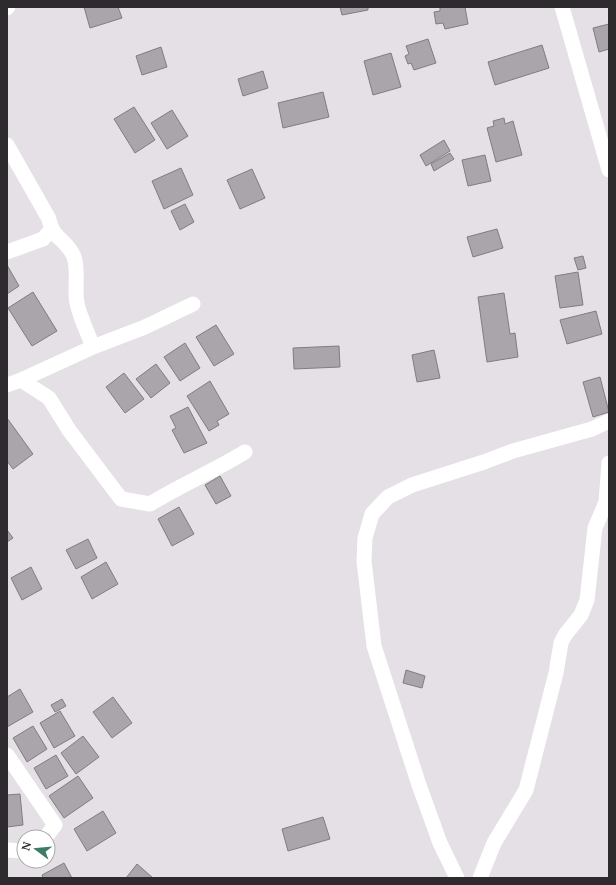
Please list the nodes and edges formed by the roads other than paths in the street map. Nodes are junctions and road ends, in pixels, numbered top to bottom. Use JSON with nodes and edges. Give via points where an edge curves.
{"nodes":[{"id":1,"x":562,"y":7,"type":"edge"},
{"id":2,"x":7,"y":145,"type":"edge"},
{"id":3,"x":609,"y":170,"type":"edge"},
{"id":4,"x":50,"y":230,"type":"junction"},
{"id":5,"x":7,"y":252,"type":"edge"},
{"id":6,"x":193,"y":304,"type":"dead end"},
{"id":7,"x":93,"y":347,"type":"junction"},
{"id":8,"x":14,"y":382,"type":"edge"},
{"id":9,"x":609,"y":421,"type":"edge"},
{"id":10,"x":245,"y":452,"type":"dead end"},
{"id":11,"x":609,"y":463,"type":"edge"},
{"id":12,"x":7,"y":755,"type":"edge"},
{"id":13,"x":52,"y":829,"type":"edge"},
{"id":14,"x":457,"y":878,"type":"edge"},
{"id":15,"x":480,"y":878,"type":"edge"}],
"edges":[{"from":1,"to":3,"type":"street"},
{"from":2,"to":4,"type":"street","via":[[49,219]]},
{"from":4,"to":5,"type":"street","via":[[43,239]]},
{"from":4,"to":7,"type":"street","via":[[73,255],[76,266],[77,304]]},
{"from":6,"to":7,"type":"street","via":[[145,328]]},
{"from":7,"to":8,"type":"street"},
{"from":8,"to":10,"type":"street","via":[[49,398],[121,499],[150,504]]},
{"from":9,"to":14,"type":"street","via":[[592,429],[513,451],[412,485],[388,497],[372,514],[365,538],[364,561],[374,646],[422,792],[440,842]]},
{"from":11,"to":15,"type":"street","via":[[606,502],[595,528],[587,600],[581,615],[561,643],[556,673],[526,790],[494,843]]},
{"from":12,"to":13,"type":"street","via":[[55,825]]}]}
